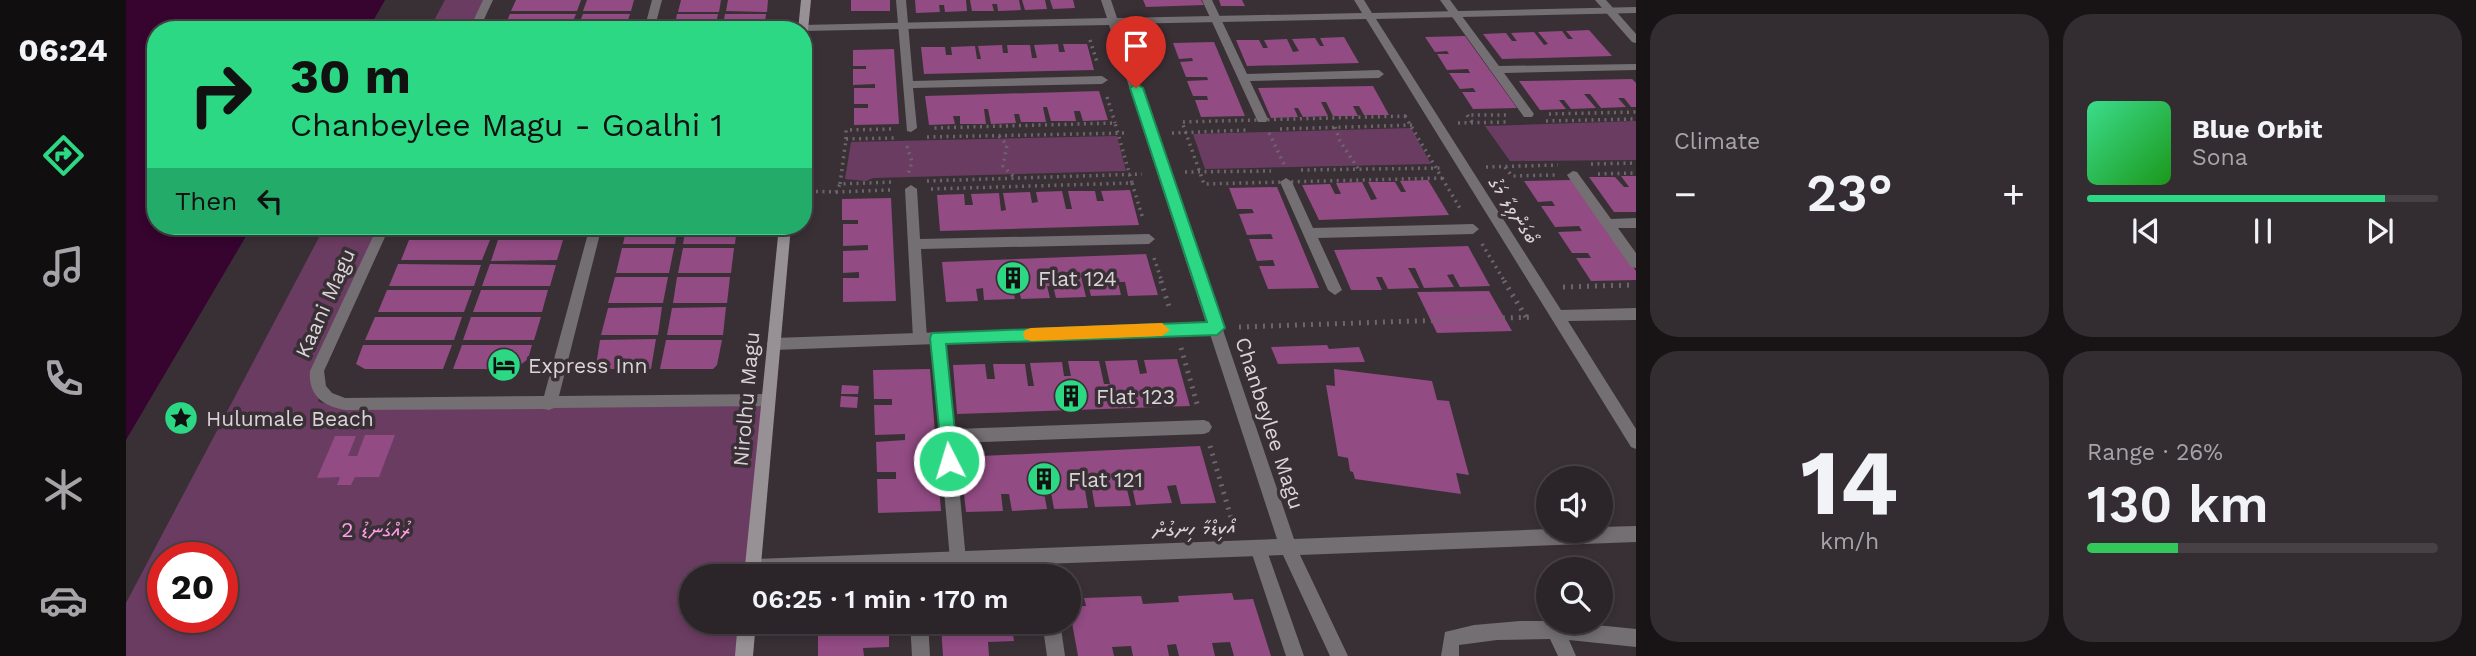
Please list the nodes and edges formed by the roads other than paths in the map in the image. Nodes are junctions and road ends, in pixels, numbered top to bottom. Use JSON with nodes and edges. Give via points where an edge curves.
{"nodes":[{"id":1,"x":488,"y":0,"type":"edge"},
{"id":2,"x":657,"y":0,"type":"edge"},
{"id":3,"x":806,"y":0,"type":"edge"},
{"id":4,"x":901,"y":0,"type":"edge"},
{"id":5,"x":1106,"y":0,"type":"edge"},
{"id":6,"x":1207,"y":0,"type":"edge"},
{"id":7,"x":1359,"y":0,"type":"edge"},
{"id":8,"x":1445,"y":0,"type":"edge"},
{"id":9,"x":1600,"y":0,"type":"edge"},
{"id":10,"x":1609,"y":10,"type":"junction"},
{"id":11,"x":1636,"y":10,"type":"edge"},
{"id":12,"x":1455,"y":13,"type":"junction"},
{"id":13,"x":1368,"y":15,"type":"junction"},
{"id":14,"x":1216,"y":18,"type":"junction"},
{"id":15,"x":1113,"y":20,"type":"junction"},
{"id":16,"x":478,"y":21,"type":"edge"},
{"id":17,"x":651,"y":21,"type":"edge"},
{"id":18,"x":804,"y":21,"type":"edge"},
{"id":19,"x":903,"y":26,"type":"junction"},
{"id":20,"x":812,"y":29,"type":"edge"},
{"id":21,"x":1636,"y":40,"type":"edge"},
{"id":22,"x":1636,"y":67,"type":"edge"},
{"id":23,"x":1495,"y":70,"type":"junction"},
{"id":24,"x":1379,"y":74,"type":"dead end"},
{"id":25,"x":1243,"y":78,"type":"junction"},
{"id":26,"x":1102,"y":80,"type":"dead end"},
{"id":27,"x":908,"y":85,"type":"junction"},
{"id":28,"x":1528,"y":114,"type":"dead end"},
{"id":29,"x":1262,"y":120,"type":"road end"},
{"id":30,"x":911,"y":133,"type":"road end"},
{"id":31,"x":1572,"y":170,"type":"road end"},
{"id":32,"x":1286,"y":176,"type":"road end"},
{"id":33,"x":915,"y":186,"type":"road end"},
{"id":34,"x":1636,"y":223,"type":"edge"},
{"id":35,"x":1608,"y":224,"type":"junction"},
{"id":36,"x":1473,"y":229,"type":"dead end"},
{"id":37,"x":1310,"y":233,"type":"junction"},
{"id":38,"x":380,"y":235,"type":"edge"},
{"id":39,"x":594,"y":235,"type":"edge"},
{"id":40,"x":784,"y":235,"type":"edge"},
{"id":41,"x":1149,"y":239,"type":"road end"},
{"id":42,"x":914,"y":244,"type":"junction"},
{"id":43,"x":1636,"y":263,"type":"edge"},
{"id":44,"x":1335,"y":290,"type":"dead end"},
{"id":45,"x":1636,"y":314,"type":"edge"},
{"id":46,"x":1558,"y":316,"type":"junction"},
{"id":47,"x":1217,"y":328,"type":"junction"},
{"id":48,"x":920,"y":338,"type":"junction"},
{"id":49,"x":938,"y":338,"type":"junction"},
{"id":50,"x":774,"y":344,"type":"junction"},
{"id":51,"x":768,"y":400,"type":"junction"},
{"id":52,"x":549,"y":404,"type":"junction"},
{"id":53,"x":1204,"y":427,"type":"road end"},
{"id":54,"x":947,"y":436,"type":"junction"},
{"id":55,"x":1636,"y":442,"type":"edge"},
{"id":56,"x":1636,"y":534,"type":"edge"},
{"id":57,"x":1288,"y":547,"type":"junction"},
{"id":58,"x":1249,"y":549,"type":"junction"},
{"id":59,"x":1042,"y":556,"type":"junction"},
{"id":60,"x":958,"y":560,"type":"junction"},
{"id":61,"x":753,"y":564,"type":"edge"},
{"id":62,"x":883,"y":564,"type":"edge"},
{"id":63,"x":1043,"y":564,"type":"edge"},
{"id":64,"x":1536,"y":630,"type":"edge"},
{"id":65,"x":746,"y":634,"type":"edge"},
{"id":66,"x":920,"y":634,"type":"edge"},
{"id":67,"x":1053,"y":634,"type":"edge"},
{"id":68,"x":1556,"y":634,"type":"edge"},
{"id":69,"x":1600,"y":634,"type":"edge"},
{"id":70,"x":1636,"y":638,"type":"edge"},
{"id":71,"x":744,"y":656,"type":"edge"},
{"id":72,"x":921,"y":656,"type":"edge"},
{"id":73,"x":1056,"y":656,"type":"edge"},
{"id":74,"x":1295,"y":656,"type":"edge"},
{"id":75,"x":1339,"y":656,"type":"edge"},
{"id":76,"x":1450,"y":656,"type":"edge"},
{"id":77,"x":1567,"y":656,"type":"edge"}],
"edges":[{"from":1,"to":16,"type":"street"},
{"from":2,"to":17,"type":"street"},
{"from":3,"to":18,"type":"street"},
{"from":4,"to":19,"type":"street"},
{"from":5,"to":15,"type":"street","name":"Chanbeylee Magu"},
{"from":6,"to":14,"type":"street"},
{"from":7,"to":13,"type":"street","name":"ބޯގަންވިލާ މަގު"},
{"from":8,"to":12,"type":"street"},
{"from":9,"to":10,"type":"street"},
{"from":10,"to":11,"type":"street"},
{"from":10,"to":12,"type":"street"},
{"from":10,"to":21,"type":"street"},
{"from":12,"to":13,"type":"street"},
{"from":12,"to":23,"type":"street"},
{"from":13,"to":14,"type":"street"},
{"from":13,"to":46,"type":"street","name":"ބޯގަންވިލާ މަގު"},
{"from":14,"to":15,"type":"street"},
{"from":14,"to":25,"type":"street"},
{"from":15,"to":19,"type":"street"},
{"from":15,"to":47,"type":"street","name":"Chanbeylee Magu"},
{"from":19,"to":20,"type":"street"},
{"from":19,"to":27,"type":"street"},
{"from":22,"to":23,"type":"street"},
{"from":23,"to":28,"type":"street"},
{"from":24,"to":25,"type":"street"},
{"from":25,"to":29,"type":"street"},
{"from":26,"to":27,"type":"street"},
{"from":27,"to":30,"type":"street"},
{"from":31,"to":35,"type":"street"},
{"from":32,"to":37,"type":"street"},
{"from":33,"to":42,"type":"street"},
{"from":34,"to":35,"type":"street"},
{"from":35,"to":43,"type":"street"},
{"from":36,"to":37,"type":"street"},
{"from":37,"to":44,"type":"street"},
{"from":38,"to":52,"type":"street","name":"Kaani Magu","via":[[317,371],[316,384],[326,397],[345,404]]},
{"from":39,"to":52,"type":"street"},
{"from":40,"to":50,"type":"street","name":"Nirolhu Magu"},
{"from":41,"to":42,"type":"street"},
{"from":42,"to":48,"type":"street"},
{"from":45,"to":46,"type":"street"},
{"from":46,"to":55,"type":"street","name":"ބޯގަންވިލާ މަގު"},
{"from":47,"to":49,"type":"street"},
{"from":47,"to":57,"type":"street","name":"Chanbeylee Magu"},
{"from":48,"to":49,"type":"street"},
{"from":48,"to":50,"type":"street"},
{"from":49,"to":54,"type":"street"},
{"from":50,"to":51,"type":"street","name":"Nirolhu Magu"},
{"from":51,"to":52,"type":"street"},
{"from":51,"to":61,"type":"street","name":"Nirolhu Magu"},
{"from":53,"to":54,"type":"street"},
{"from":54,"to":60,"type":"street"},
{"from":56,"to":57,"type":"street","name":"އޯކިޑްމާ ހިނގުން"},
{"from":57,"to":58,"type":"street","name":"އޯކިޑްމާ ހިނގުން"},
{"from":57,"to":75,"type":"street","name":"Chanbeylee Magu"},
{"from":58,"to":59,"type":"street","name":"އޯކިޑްމާ ހިނގުން"},
{"from":58,"to":74,"type":"street"},
{"from":59,"to":60,"type":"street","name":"އޯކިޑްމާ ހިނގުން"},
{"from":59,"to":63,"type":"street"},
{"from":60,"to":62,"type":"street","name":"އޯކިޑްމާ ހިނގުން"},
{"from":64,"to":76,"type":"street","via":[[1484,631],[1451,638]]},
{"from":65,"to":71,"type":"street"},
{"from":66,"to":72,"type":"street"},
{"from":67,"to":73,"type":"street"},
{"from":68,"to":77,"type":"street"},
{"from":69,"to":70,"type":"street"}]}
